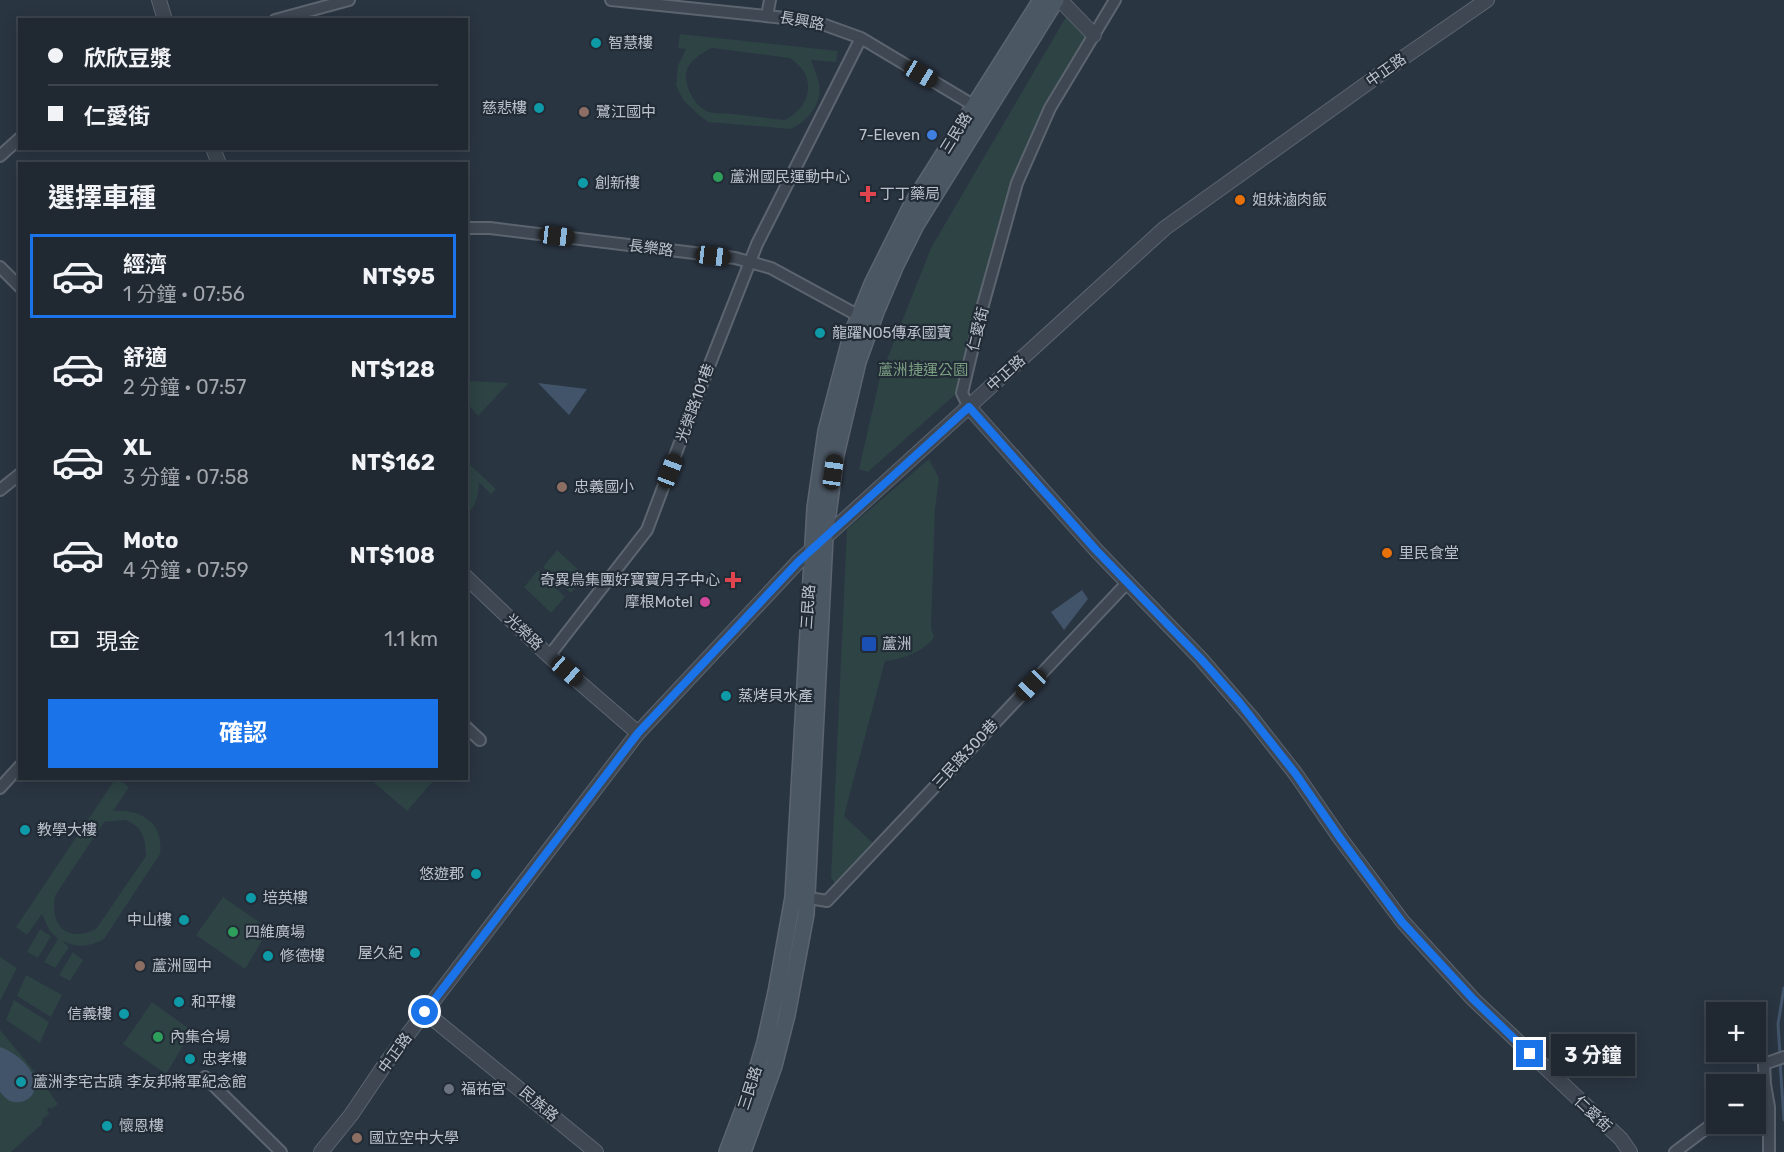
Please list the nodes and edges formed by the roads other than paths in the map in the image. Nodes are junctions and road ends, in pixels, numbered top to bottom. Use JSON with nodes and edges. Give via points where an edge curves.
{"nodes":[{"id":1,"x":159,"y":0,"type":"edge"},
{"id":2,"x":349,"y":0,"type":"edge"},
{"id":3,"x":610,"y":0,"type":"edge"},
{"id":4,"x":770,"y":0,"type":"edge"},
{"id":5,"x":1041,"y":0,"type":"edge"},
{"id":6,"x":1058,"y":0,"type":"edge"},
{"id":7,"x":1115,"y":0,"type":"edge"},
{"id":8,"x":1487,"y":0,"type":"edge"},
{"id":9,"x":767,"y":16,"type":"junction"},
{"id":10,"x":164,"y":18,"type":"edge"},
{"id":11,"x":282,"y":18,"type":"edge"},
{"id":12,"x":1094,"y":35,"type":"junction"},
{"id":13,"x":861,"y":38,"type":"junction"},
{"id":14,"x":973,"y":105,"type":"junction"},
{"id":15,"x":18,"y":140,"type":"edge"},
{"id":16,"x":0,"y":156,"type":"edge"},
{"id":17,"x":468,"y":228,"type":"edge"},
{"id":18,"x":750,"y":262,"type":"junction"},
{"id":19,"x":0,"y":267,"type":"edge"},
{"id":20,"x":18,"y":285,"type":"edge"},
{"id":21,"x":859,"y":316,"type":"junction"},
{"id":22,"x":969,"y":407,"type":"junction"},
{"id":23,"x":18,"y":476,"type":"edge"},
{"id":24,"x":0,"y":490,"type":"edge"},
{"id":25,"x":825,"y":537,"type":"junction"},
{"id":26,"x":813,"y":548,"type":"junction"},
{"id":27,"x":468,"y":579,"type":"edge"},
{"id":28,"x":1127,"y":583,"type":"junction"},
{"id":29,"x":549,"y":656,"type":"junction"},
{"id":30,"x":468,"y":729,"type":"edge"},
{"id":31,"x":638,"y":733,"type":"junction"},
{"id":32,"x":480,"y":740,"type":"dead end"},
{"id":33,"x":18,"y":768,"type":"edge"},
{"id":34,"x":0,"y":788,"type":"edge"},
{"id":35,"x":800,"y":897,"type":"junction"},
{"id":36,"x":425,"y":1012,"type":"junction"},
{"id":37,"x":1784,"y":1057,"type":"edge"},
{"id":38,"x":1764,"y":1074,"type":"edge"},
{"id":39,"x":206,"y":1077,"type":"dead end"},
{"id":40,"x":1766,"y":1090,"type":"edge"},
{"id":41,"x":1706,"y":1129,"type":"edge"},
{"id":42,"x":281,"y":1152,"type":"edge"},
{"id":43,"x":321,"y":1152,"type":"edge"},
{"id":44,"x":596,"y":1152,"type":"edge"},
{"id":45,"x":727,"y":1152,"type":"edge"},
{"id":46,"x":743,"y":1152,"type":"edge"},
{"id":47,"x":1630,"y":1152,"type":"edge"},
{"id":48,"x":1675,"y":1152,"type":"edge"},
{"id":49,"x":1769,"y":1152,"type":"edge"}],
"edges":[{"from":1,"to":10,"type":"street"},
{"from":2,"to":11,"type":"street"},
{"from":3,"to":9,"type":"street","name":"長興路"},
{"from":4,"to":9,"type":"street"},
{"from":5,"to":14,"type":"main road","name":"三民路"},
{"from":6,"to":12,"type":"street"},
{"from":6,"to":25,"type":"main road","name":"三民路","via":[[922,214],[896,265],[858,362],[836,455]]},
{"from":7,"to":12,"type":"street","name":"仁愛街"},
{"from":8,"to":22,"type":"street","name":"中正路","via":[[1165,228]]},
{"from":9,"to":13,"type":"street","name":"長興路","via":[[814,21]]},
{"from":12,"to":22,"type":"street","name":"仁愛街","via":[[1050,108],[1017,183],[962,393]]},
{"from":13,"to":14,"type":"street","name":"長興路"},
{"from":13,"to":18,"type":"street","name":"光榮路101巷"},
{"from":14,"to":21,"type":"main road","name":"三民路","via":[[900,226]]},
{"from":15,"to":16,"type":"street"},
{"from":17,"to":18,"type":"street","name":"長樂路"},
{"from":18,"to":21,"type":"street","name":"長樂路","via":[[771,268]]},
{"from":18,"to":29,"type":"street","name":"光榮路101巷","via":[[647,530]]},
{"from":19,"to":20,"type":"street"},
{"from":21,"to":26,"type":"main road","name":"三民路","via":[[826,431]]},
{"from":22,"to":25,"type":"street","name":"中正路"},
{"from":22,"to":28,"type":"street","name":"仁愛街"},
{"from":23,"to":24,"type":"street"},
{"from":25,"to":26,"type":"street","name":"中正路"},
{"from":25,"to":35,"type":"main road","name":"三民路"},
{"from":26,"to":31,"type":"street","name":"中正路"},
{"from":26,"to":35,"type":"main road","name":"三民路"},
{"from":27,"to":29,"type":"street","name":"光榮路"},
{"from":28,"to":35,"type":"street","name":"三民路300巷","via":[[827,901]]},
{"from":28,"to":47,"type":"street","name":"仁愛街","via":[[1251,717],[1402,922],[1473,999],[1621,1139]]},
{"from":29,"to":31,"type":"street","name":"光榮路"},
{"from":30,"to":32,"type":"street"},
{"from":31,"to":36,"type":"street","name":"中正路"},
{"from":33,"to":34,"type":"street"},
{"from":35,"to":45,"type":"main road","name":"三民路","via":[[765,1042]]},
{"from":35,"to":46,"type":"main road","name":"三民路","via":[[806,914],[782,1036]]},
{"from":36,"to":43,"type":"street","name":"中正路"},
{"from":36,"to":44,"type":"street","name":"民族路"},
{"from":37,"to":38,"type":"street","via":[[1764,1064]]},
{"from":39,"to":42,"type":"street"},
{"from":40,"to":49,"type":"street"},
{"from":41,"to":48,"type":"street"}]}
